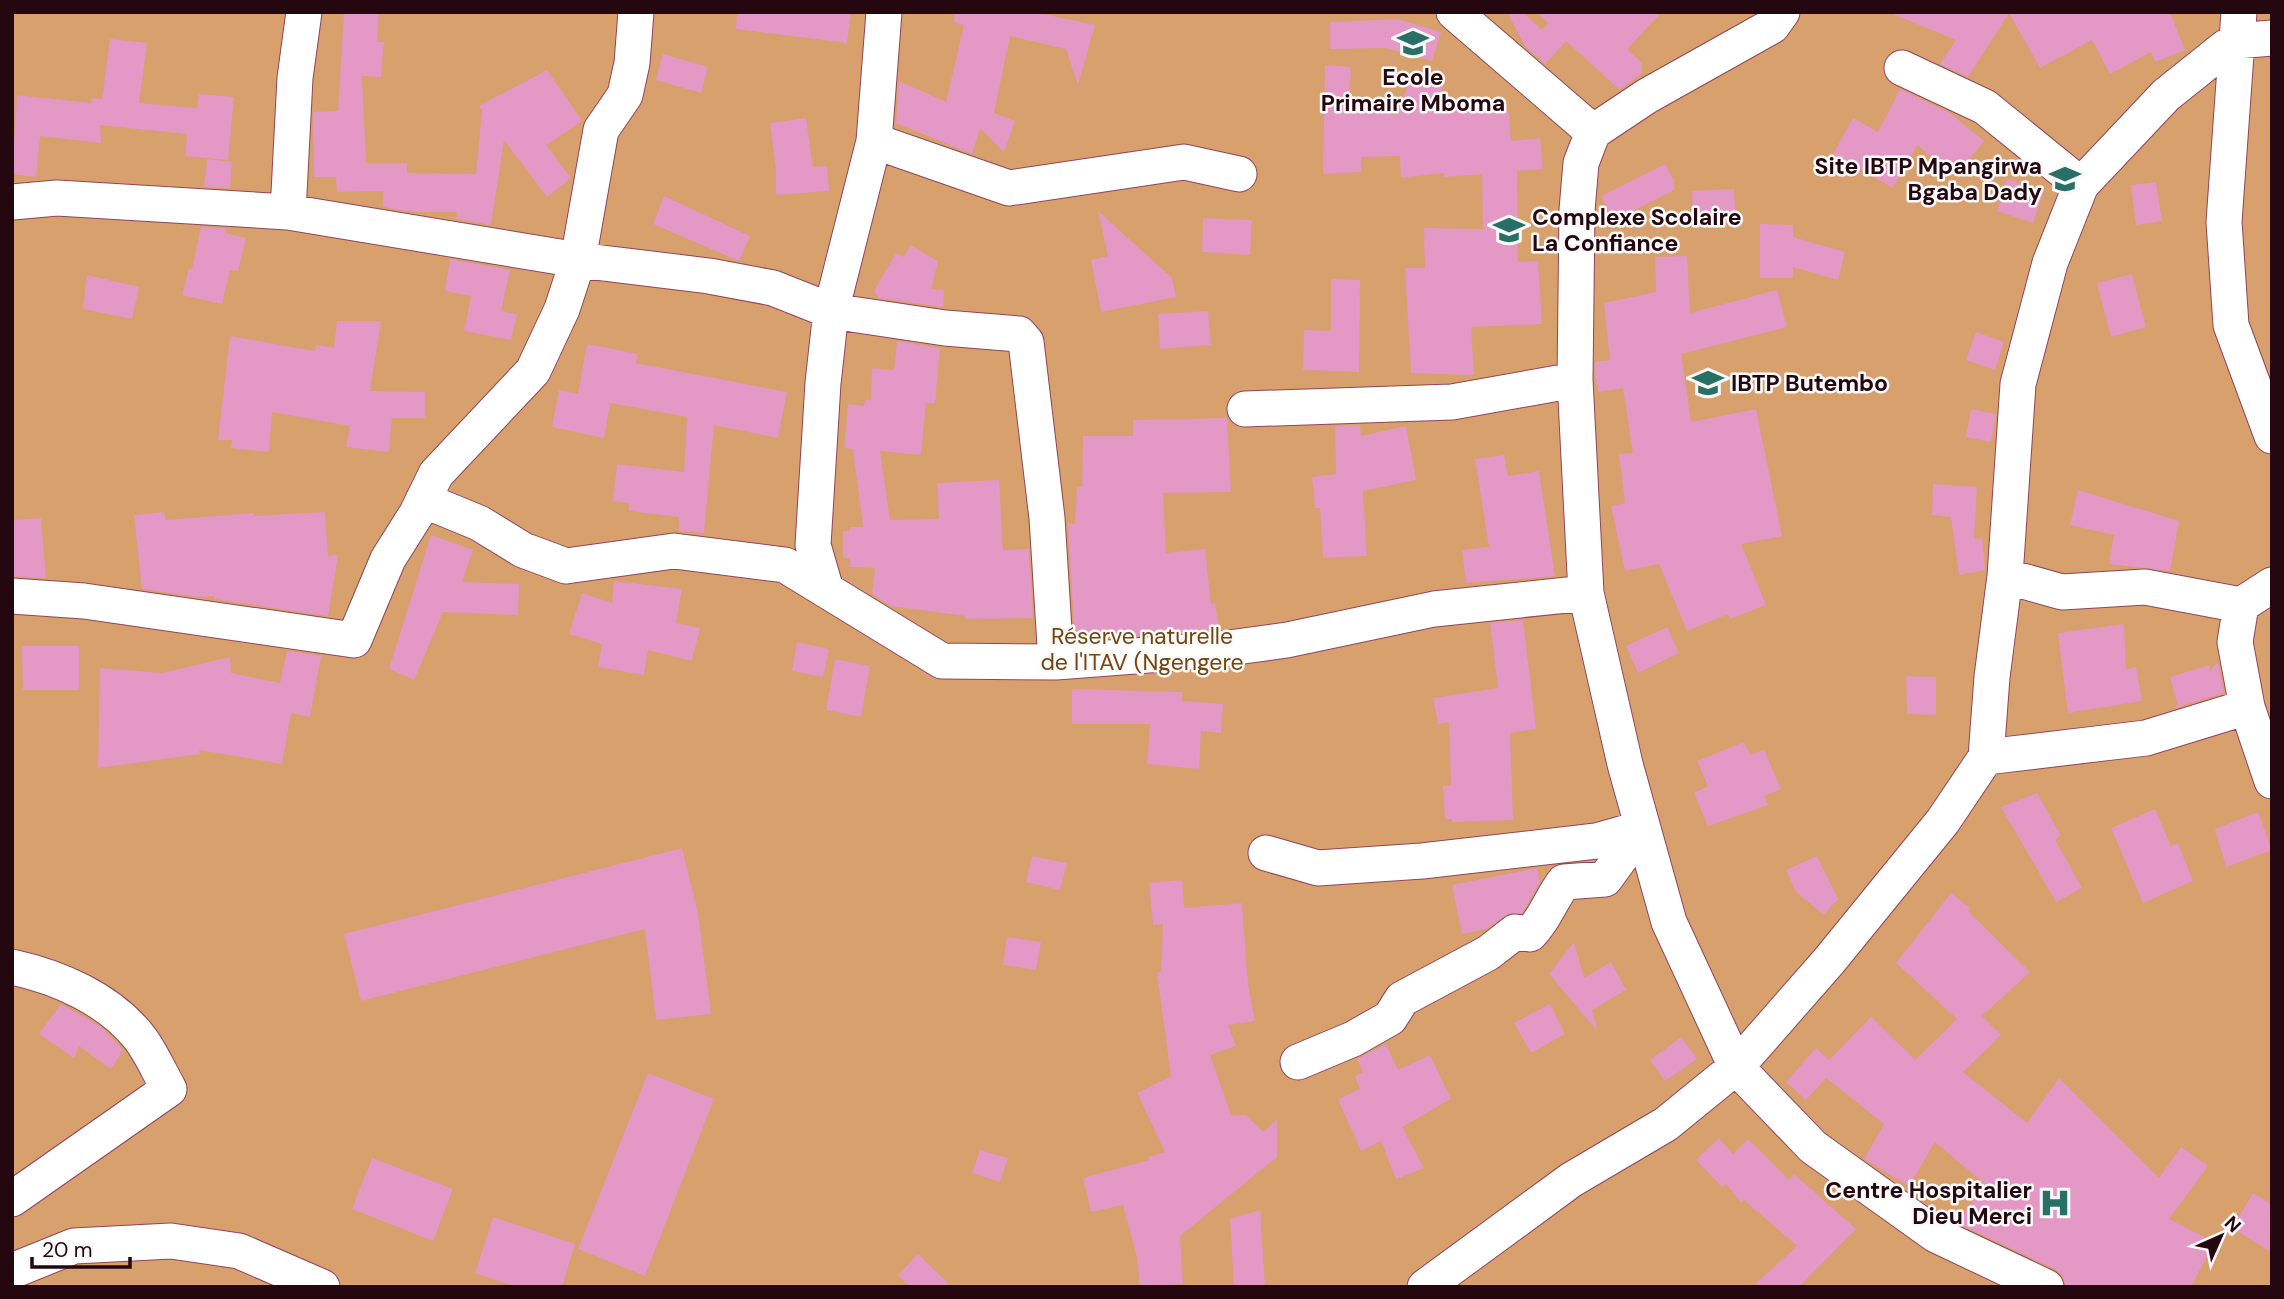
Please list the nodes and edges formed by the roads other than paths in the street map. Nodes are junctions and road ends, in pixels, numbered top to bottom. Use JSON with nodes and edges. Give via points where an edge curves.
{"nodes":[{"id":1,"x":304,"y":12,"type":"edge"},
{"id":2,"x":636,"y":12,"type":"edge"},
{"id":3,"x":884,"y":12,"type":"edge"},
{"id":4,"x":1454,"y":12,"type":"edge"},
{"id":5,"x":1771,"y":17,"type":"edge"},
{"id":6,"x":2237,"y":27,"type":"edge"},
{"id":7,"x":2272,"y":38,"type":"edge"},
{"id":8,"x":1902,"y":68,"type":"dead end"},
{"id":9,"x":1593,"y":132,"type":"junction"},
{"id":10,"x":874,"y":141,"type":"junction"},
{"id":11,"x":1239,"y":174,"type":"dead end"},
{"id":12,"x":2081,"y":186,"type":"junction"},
{"id":13,"x":12,"y":202,"type":"edge"},
{"id":14,"x":288,"y":212,"type":"junction"},
{"id":15,"x":578,"y":260,"type":"junction"},
{"id":16,"x":831,"y":311,"type":"junction"},
{"id":17,"x":1575,"y":380,"type":"junction"},
{"id":18,"x":1245,"y":409,"type":"dead end"},
{"id":19,"x":2272,"y":436,"type":"edge"},
{"id":20,"x":423,"y":500,"type":"junction"},
{"id":21,"x":2005,"y":576,"type":"junction"},
{"id":22,"x":2272,"y":585,"type":"edge"},
{"id":23,"x":826,"y":590,"type":"junction"},
{"id":24,"x":1586,"y":593,"type":"junction"},
{"id":25,"x":12,"y":596,"type":"edge"},
{"id":26,"x":2242,"y":605,"type":"junction"},
{"id":27,"x":1056,"y":663,"type":"junction"},
{"id":28,"x":2247,"y":707,"type":"junction"},
{"id":29,"x":1986,"y":757,"type":"junction"},
{"id":30,"x":2272,"y":781,"type":"edge"},
{"id":31,"x":1642,"y":828,"type":"junction"},
{"id":32,"x":1266,"y":853,"type":"dead end"},
{"id":33,"x":12,"y":967,"type":"edge"},
{"id":34,"x":1298,"y":1062,"type":"dead end"},
{"id":35,"x":1736,"y":1067,"type":"junction"},
{"id":36,"x":12,"y":1199,"type":"edge"},
{"id":37,"x":12,"y":1270,"type":"edge"},
{"id":38,"x":284,"y":1278,"type":"edge"},
{"id":39,"x":322,"y":1287,"type":"edge"},
{"id":40,"x":1425,"y":1287,"type":"edge"},
{"id":41,"x":2046,"y":1287,"type":"edge"}],
"edges":[{"from":1,"to":14,"type":"street","via":[[295,78]]},
{"from":2,"to":15,"type":"street","via":[[625,95],[601,130]]},
{"from":3,"to":10,"type":"street"},
{"from":4,"to":9,"type":"street"},
{"from":5,"to":9,"type":"street"},
{"from":6,"to":7,"type":"street"},
{"from":6,"to":12,"type":"street"},
{"from":6,"to":19,"type":"street","via":[[2224,222],[2231,325]]},
{"from":8,"to":12,"type":"street","via":[[1985,107]]},
{"from":9,"to":17,"type":"street","via":[[1581,163],[1577,210]]},
{"from":10,"to":11,"type":"street","via":[[1009,188],[1184,162]]},
{"from":10,"to":16,"type":"street"},
{"from":12,"to":21,"type":"street","via":[[2050,263],[2018,384]]},
{"from":13,"to":14,"type":"street","via":[[57,198]]},
{"from":14,"to":15,"type":"street"},
{"from":15,"to":16,"type":"street","via":[[774,288]]},
{"from":15,"to":20,"type":"street","via":[[562,309],[533,371],[436,474]]},
{"from":16,"to":23,"type":"street","via":[[813,545]]},
{"from":16,"to":27,"type":"street","via":[[1019,334],[1026,342],[1047,518]]},
{"from":17,"to":18,"type":"street","via":[[1452,402]]},
{"from":17,"to":24,"type":"street"},
{"from":20,"to":23,"type":"street","via":[[566,566],[674,551],[785,565]]},
{"from":20,"to":25,"type":"street","via":[[388,559],[355,640],[84,601]]},
{"from":21,"to":26,"type":"street","via":[[2062,592],[2145,587]]},
{"from":21,"to":29,"type":"street"},
{"from":22,"to":26,"type":"street"},
{"from":23,"to":27,"type":"street","via":[[943,661]]},
{"from":24,"to":27,"type":"street","via":[[1434,609],[1287,640],[1214,650]]},
{"from":24,"to":31,"type":"street"},
{"from":26,"to":28,"type":"street","via":[[2235,642]]},
{"from":28,"to":29,"type":"street","via":[[2146,738]]},
{"from":28,"to":30,"type":"street"},
{"from":29,"to":35,"type":"street","via":[[1943,821]]},
{"from":31,"to":32,"type":"street","via":[[1596,841],[1318,868]]},
{"from":31,"to":34,"type":"street","via":[[1605,879],[1564,882],[1543,921],[1530,934],[1515,932],[1488,954],[1402,999],[1390,1018]]},
{"from":31,"to":35,"type":"street","via":[[1669,922]]},
{"from":33,"to":36,"type":"street","via":[[51,976],[110,1010],[139,1037],[169,1089]]},
{"from":35,"to":40,"type":"street","via":[[1666,1124],[1571,1180]]},
{"from":35,"to":41,"type":"street","via":[[1813,1147],[1936,1235]]},
{"from":37,"to":38,"type":"street","via":[[74,1246],[171,1241],[239,1251]]},
{"from":38,"to":39,"type":"street"}]}
